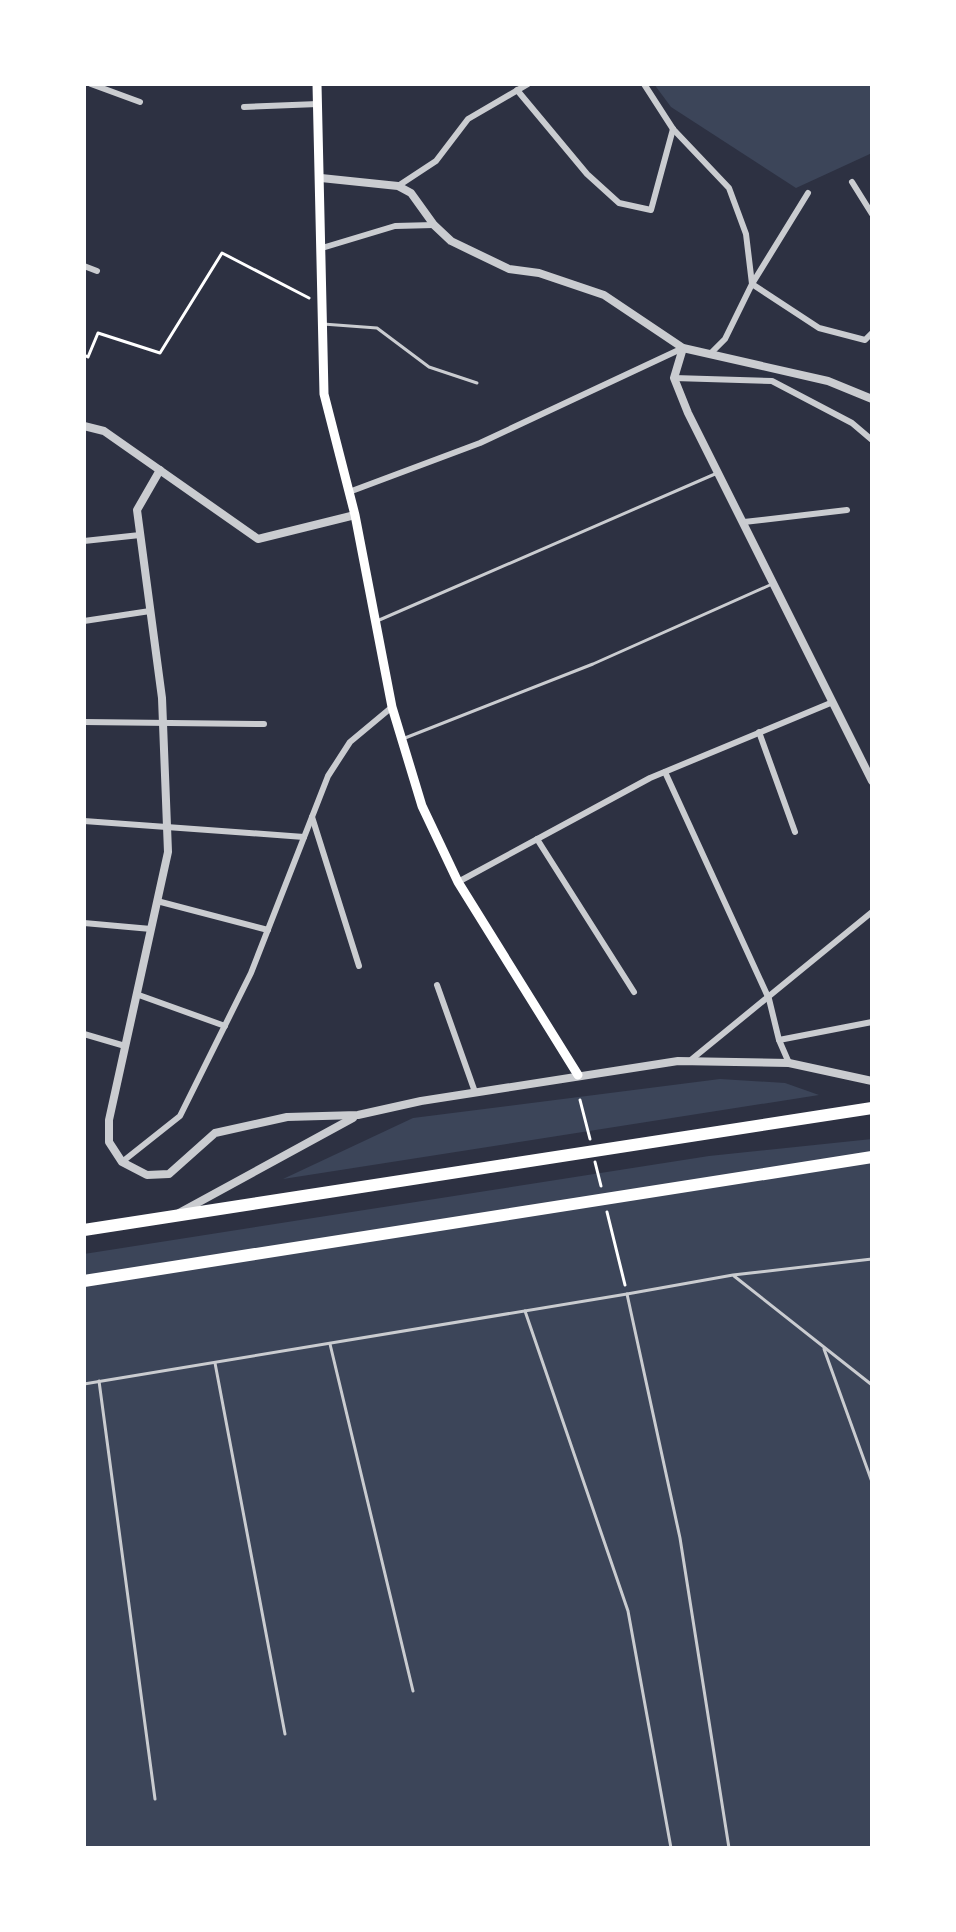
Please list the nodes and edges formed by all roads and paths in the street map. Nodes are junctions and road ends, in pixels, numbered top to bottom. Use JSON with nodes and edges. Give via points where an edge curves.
{"nodes":[{"id":1,"x":91,"y":84,"type":"edge"},
{"id":2,"x":317,"y":84,"type":"edge"},
{"id":3,"x":528,"y":84,"type":"edge"},
{"id":4,"x":644,"y":84,"type":"edge"},
{"id":5,"x":517,"y":90,"type":"junction"},
{"id":6,"x":140,"y":102,"type":"dead end"},
{"id":7,"x":318,"y":104,"type":"junction"},
{"id":8,"x":244,"y":107,"type":"dead end"},
{"id":9,"x":673,"y":129,"type":"junction"},
{"id":10,"x":321,"y":178,"type":"junction"},
{"id":11,"x":852,"y":182,"type":"dead end"},
{"id":12,"x":398,"y":186,"type":"junction"},
{"id":13,"x":808,"y":193,"type":"dead end"},
{"id":14,"x":872,"y":214,"type":"edge"},
{"id":15,"x":434,"y":225,"type":"junction"},
{"id":16,"x":322,"y":248,"type":"junction"},
{"id":17,"x":84,"y":266,"type":"edge"},
{"id":18,"x":97,"y":271,"type":"dead end"},
{"id":19,"x":752,"y":284,"type":"junction"},
{"id":20,"x":323,"y":306,"type":"junction"},
{"id":21,"x":323,"y":324,"type":"junction"},
{"id":22,"x":872,"y":333,"type":"edge"},
{"id":23,"x":683,"y":348,"type":"junction"},
{"id":24,"x":711,"y":353,"type":"junction"},
{"id":25,"x":84,"y":355,"type":"edge"},
{"id":26,"x":674,"y":378,"type":"junction"},
{"id":27,"x":477,"y":383,"type":"dead end"},
{"id":28,"x":872,"y":399,"type":"edge"},
{"id":29,"x":84,"y":426,"type":"edge"},
{"id":30,"x":872,"y":440,"type":"edge"},
{"id":31,"x":160,"y":470,"type":"junction"},
{"id":32,"x":719,"y":472,"type":"junction"},
{"id":33,"x":349,"y":492,"type":"junction"},
{"id":34,"x":847,"y":510,"type":"dead end"},
{"id":35,"x":355,"y":515,"type":"junction"},
{"id":36,"x":744,"y":522,"type":"junction"},
{"id":37,"x":140,"y":535,"type":"junction"},
{"id":38,"x":84,"y":541,"type":"edge"},
{"id":39,"x":774,"y":584,"type":"junction"},
{"id":40,"x":150,"y":611,"type":"junction"},
{"id":41,"x":84,"y":621,"type":"edge"},
{"id":42,"x":376,"y":621,"type":"junction"},
{"id":43,"x":833,"y":702,"type":"junction"},
{"id":44,"x":392,"y":707,"type":"junction"},
{"id":45,"x":84,"y":722,"type":"edge"},
{"id":46,"x":264,"y":724,"type":"dead end"},
{"id":47,"x":163,"y":725,"type":"junction"},
{"id":48,"x":759,"y":732,"type":"junction"},
{"id":49,"x":402,"y":739,"type":"junction"},
{"id":50,"x":665,"y":772,"type":"junction"},
{"id":51,"x":872,"y":781,"type":"edge"},
{"id":52,"x":312,"y":817,"type":"junction"},
{"id":53,"x":84,"y":821,"type":"edge"},
{"id":54,"x":167,"y":829,"type":"junction"},
{"id":55,"x":795,"y":832,"type":"dead end"},
{"id":56,"x":304,"y":837,"type":"junction"},
{"id":57,"x":537,"y":839,"type":"junction"},
{"id":58,"x":458,"y":882,"type":"junction"},
{"id":59,"x":157,"y":901,"type":"junction"},
{"id":60,"x":872,"y":912,"type":"edge"},
{"id":61,"x":84,"y":923,"type":"edge"},
{"id":62,"x":151,"y":929,"type":"junction"},
{"id":63,"x":268,"y":930,"type":"junction"},
{"id":64,"x":359,"y":966,"type":"dead end"},
{"id":65,"x":437,"y":985,"type":"dead end"},
{"id":66,"x":634,"y":992,"type":"dead end"},
{"id":67,"x":136,"y":994,"type":"junction"},
{"id":68,"x":769,"y":999,"type":"junction"},
{"id":69,"x":872,"y":1022,"type":"edge"},
{"id":70,"x":225,"y":1026,"type":"junction"},
{"id":71,"x":84,"y":1034,"type":"edge"},
{"id":72,"x":779,"y":1040,"type":"junction"},
{"id":73,"x":125,"y":1046,"type":"junction"},
{"id":74,"x":692,"y":1059,"type":"junction"},
{"id":75,"x":789,"y":1063,"type":"junction"},
{"id":76,"x":578,"y":1075,"type":"junction"},
{"id":77,"x":872,"y":1081,"type":"edge"},
{"id":78,"x":475,"y":1092,"type":"junction"},
{"id":79,"x":872,"y":1108,"type":"edge"},
{"id":80,"x":358,"y":1115,"type":"junction"},
{"id":81,"x":872,"y":1157,"type":"edge"},
{"id":82,"x":122,"y":1162,"type":"junction"},
{"id":83,"x":173,"y":1216,"type":"junction"},
{"id":84,"x":84,"y":1230,"type":"edge"},
{"id":85,"x":872,"y":1259,"type":"edge"},
{"id":86,"x":733,"y":1275,"type":"junction"},
{"id":87,"x":84,"y":1281,"type":"edge"},
{"id":88,"x":627,"y":1294,"type":"junction"},
{"id":89,"x":525,"y":1311,"type":"junction"},
{"id":90,"x":330,"y":1344,"type":"junction"},
{"id":91,"x":824,"y":1349,"type":"junction"},
{"id":92,"x":215,"y":1363,"type":"junction"},
{"id":93,"x":99,"y":1381,"type":"junction"},
{"id":94,"x":84,"y":1384,"type":"edge"},
{"id":95,"x":872,"y":1385,"type":"edge"},
{"id":96,"x":872,"y":1482,"type":"edge"},
{"id":97,"x":413,"y":1691,"type":"dead end"},
{"id":98,"x":285,"y":1734,"type":"dead end"},
{"id":99,"x":155,"y":1799,"type":"dead end"},
{"id":100,"x":671,"y":1848,"type":"edge"},
{"id":101,"x":729,"y":1848,"type":"edge"}],
"edges":[{"from":1,"to":6,"type":"street"},
{"from":2,"to":7,"type":"main road"},
{"from":3,"to":5,"type":"street"},
{"from":4,"to":9,"type":"street"},
{"from":5,"to":9,"type":"street","via":[[587,174],[619,203],[651,210]]},
{"from":5,"to":12,"type":"street","via":[[468,119],[436,161]]},
{"from":7,"to":8,"type":"street"},
{"from":7,"to":10,"type":"main road"},
{"from":9,"to":19,"type":"street","via":[[729,188],[746,234]]},
{"from":10,"to":12,"type":"street"},
{"from":10,"to":16,"type":"main road"},
{"from":11,"to":14,"type":"street"},
{"from":12,"to":15,"type":"street","via":[[411,193]]},
{"from":13,"to":19,"type":"street"},
{"from":15,"to":16,"type":"street","via":[[395,226]]},
{"from":15,"to":23,"type":"street","via":[[451,241],[499,265],[604,295]]},
{"from":16,"to":20,"type":"main road"},
{"from":17,"to":18,"type":"street"},
{"from":19,"to":22,"type":"street","via":[[819,328],[865,340]]},
{"from":19,"to":24,"type":"street","via":[[725,339]]},
{"from":20,"to":21,"type":"main road"},
{"from":20,"to":25,"type":"path","via":[[222,253],[160,353],[98,333],[88,357]]},
{"from":21,"to":27,"type":"lane","via":[[377,328],[429,367]]},
{"from":21,"to":33,"type":"main road","via":[[324,394]]},
{"from":23,"to":24,"type":"street"},
{"from":23,"to":26,"type":"street"},
{"from":23,"to":33,"type":"street","via":[[480,443]]},
{"from":24,"to":28,"type":"street","via":[[828,381]]},
{"from":26,"to":30,"type":"street","via":[[772,381],[852,423]]},
{"from":26,"to":32,"type":"street"},
{"from":29,"to":31,"type":"street","via":[[104,431]]},
{"from":31,"to":35,"type":"street","via":[[258,539]]},
{"from":31,"to":37,"type":"street","via":[[137,510]]},
{"from":32,"to":36,"type":"street"},
{"from":32,"to":42,"type":"lane"},
{"from":33,"to":35,"type":"main road"},
{"from":34,"to":36,"type":"street"},
{"from":35,"to":42,"type":"main road"},
{"from":36,"to":39,"type":"street"},
{"from":37,"to":38,"type":"street"},
{"from":37,"to":40,"type":"street"},
{"from":39,"to":43,"type":"street"},
{"from":39,"to":49,"type":"lane","via":[[593,664]]},
{"from":40,"to":41,"type":"street"},
{"from":40,"to":47,"type":"street"},
{"from":42,"to":44,"type":"main road"},
{"from":43,"to":48,"type":"street"},
{"from":43,"to":51,"type":"street"},
{"from":44,"to":49,"type":"main road"},
{"from":44,"to":52,"type":"street","via":[[350,742],[328,776]]},
{"from":45,"to":47,"type":"street"},
{"from":46,"to":47,"type":"street"},
{"from":47,"to":54,"type":"street"},
{"from":48,"to":50,"type":"street"},
{"from":48,"to":55,"type":"street"},
{"from":49,"to":58,"type":"main road","via":[[422,806]]},
{"from":50,"to":57,"type":"street"},
{"from":50,"to":68,"type":"street"},
{"from":52,"to":56,"type":"street"},
{"from":52,"to":64,"type":"street"},
{"from":53,"to":54,"type":"street"},
{"from":54,"to":56,"type":"street"},
{"from":54,"to":59,"type":"street","via":[[168,852]]},
{"from":56,"to":63,"type":"street"},
{"from":57,"to":58,"type":"street"},
{"from":57,"to":66,"type":"street"},
{"from":58,"to":76,"type":"main road"},
{"from":59,"to":62,"type":"street"},
{"from":59,"to":63,"type":"street"},
{"from":60,"to":68,"type":"street"},
{"from":61,"to":62,"type":"street"},
{"from":62,"to":67,"type":"street"},
{"from":63,"to":70,"type":"street"},
{"from":65,"to":78,"type":"street"},
{"from":67,"to":70,"type":"street"},
{"from":67,"to":73,"type":"street"},
{"from":68,"to":72,"type":"street"},
{"from":68,"to":74,"type":"street"},
{"from":69,"to":72,"type":"street"},
{"from":70,"to":82,"type":"street","via":[[180,1116]]},
{"from":71,"to":73,"type":"street"},
{"from":72,"to":75,"type":"street"},
{"from":73,"to":82,"type":"street","via":[[109,1120],[109,1142]]},
{"from":74,"to":75,"type":"street"},
{"from":74,"to":76,"type":"street"},
{"from":75,"to":77,"type":"street"},
{"from":76,"to":78,"type":"street"},
{"from":78,"to":80,"type":"street"},
{"from":79,"to":83,"type":"highway"},
{"from":80,"to":82,"type":"street","via":[[287,1117],[215,1133],[169,1174],[147,1175]]},
{"from":80,"to":83,"type":"street"},
{"from":81,"to":87,"type":"highway"},
{"from":83,"to":84,"type":"highway"},
{"from":85,"to":86,"type":"lane"},
{"from":86,"to":88,"type":"lane"},
{"from":86,"to":91,"type":"lane"},
{"from":88,"to":89,"type":"lane"},
{"from":88,"to":101,"type":"lane","via":[[680,1538]]},
{"from":89,"to":90,"type":"lane"},
{"from":89,"to":100,"type":"lane","via":[[628,1611]]},
{"from":90,"to":92,"type":"lane"},
{"from":90,"to":97,"type":"lane"},
{"from":91,"to":95,"type":"lane"},
{"from":91,"to":96,"type":"lane"},
{"from":92,"to":93,"type":"lane"},
{"from":92,"to":98,"type":"lane"},
{"from":93,"to":94,"type":"lane"},
{"from":93,"to":99,"type":"lane"}]}
